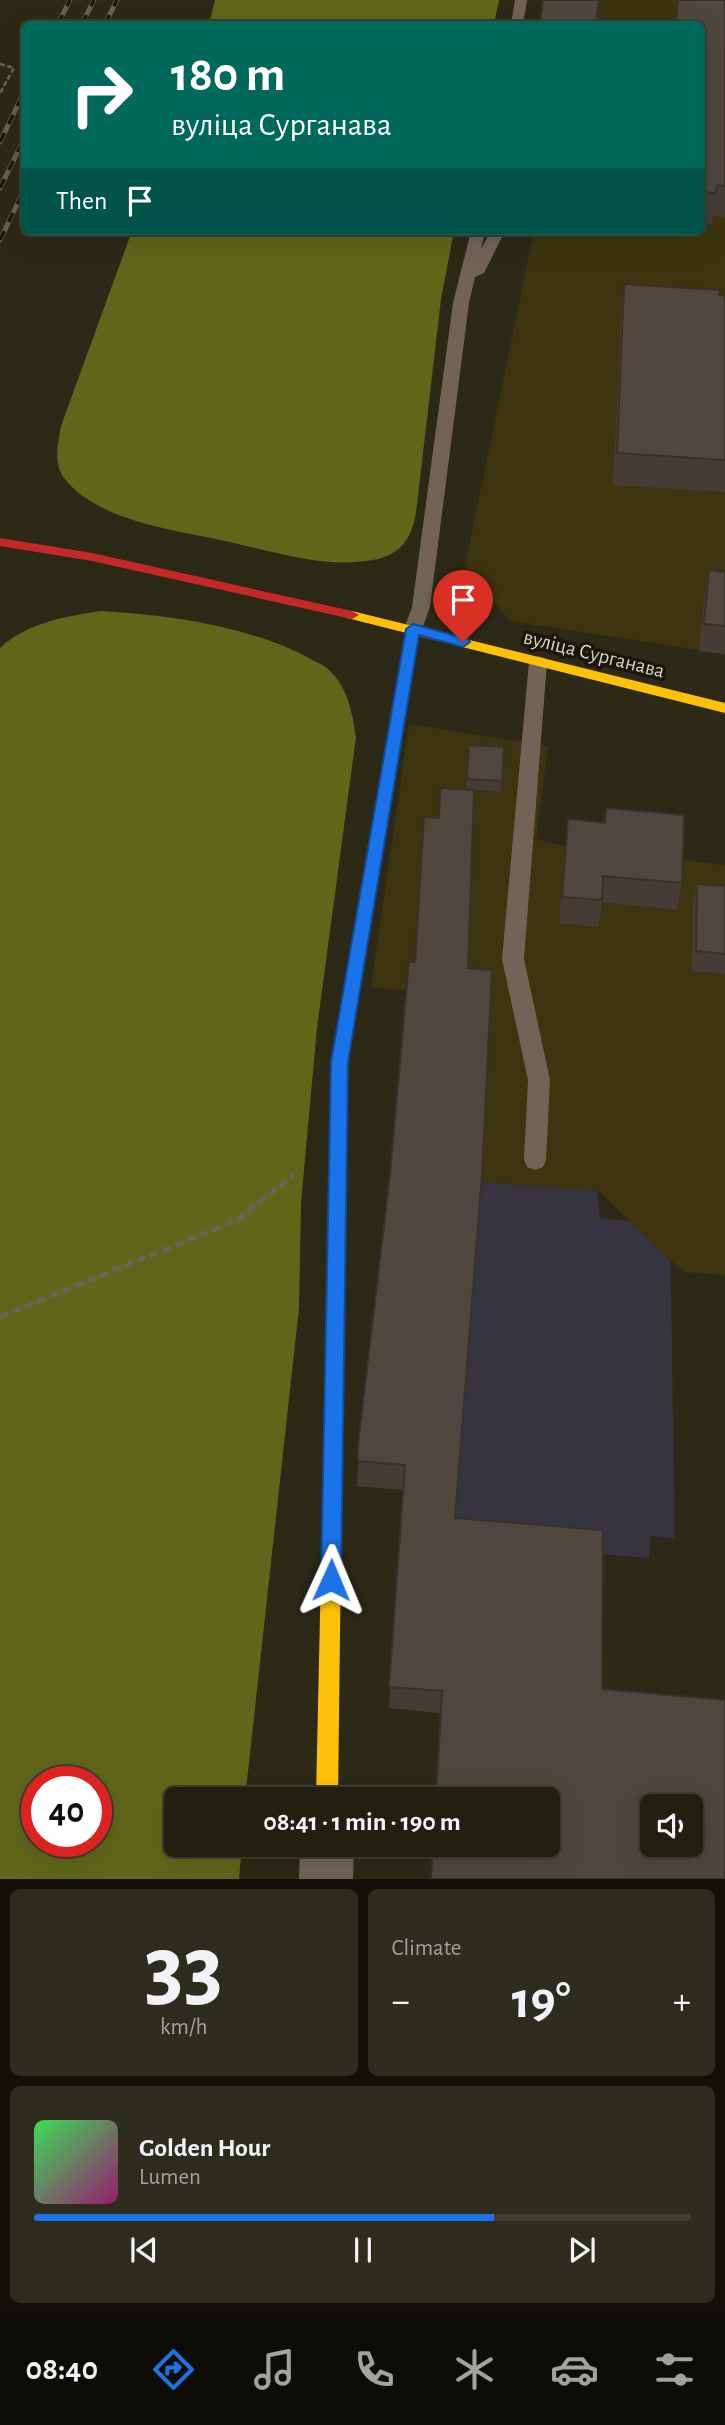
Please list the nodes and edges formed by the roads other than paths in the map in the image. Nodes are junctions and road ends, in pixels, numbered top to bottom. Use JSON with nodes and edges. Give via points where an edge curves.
{"nodes":[{"id":1,"x":521,"y":0,"type":"edge"},
{"id":2,"x":518,"y":21,"type":"edge"},
{"id":3,"x":477,"y":235,"type":"edge"},
{"id":4,"x":496,"y":235,"type":"edge"},
{"id":5,"x":461,"y":303,"type":"junction"},
{"id":6,"x":0,"y":542,"type":"edge"},
{"id":7,"x":413,"y":629,"type":"junction"},
{"id":8,"x":538,"y":662,"type":"junction"},
{"id":9,"x":725,"y":708,"type":"edge"},
{"id":10,"x":535,"y":1160,"type":"dead end"},
{"id":11,"x":327,"y":1787,"type":"edge"},
{"id":12,"x":327,"y":1857,"type":"edge"},
{"id":13,"x":326,"y":1879,"type":"edge"}],
"edges":[{"from":1,"to":2,"type":"lane"},
{"from":3,"to":5,"type":"lane"},
{"from":4,"to":5,"type":"lane"},
{"from":5,"to":7,"type":"lane","via":[[421,607]]},
{"from":6,"to":7,"type":"street","name":"вуліца Сурганава","via":[[92,557]]},
{"from":7,"to":8,"type":"street","name":"вуліца Сурганава"},
{"from":7,"to":11,"type":"street","via":[[339,1062]]},
{"from":8,"to":9,"type":"street","name":"вуліца Сурганава"},
{"from":8,"to":10,"type":"lane","via":[[513,958],[539,1080]]},
{"from":12,"to":13,"type":"street"}]}
